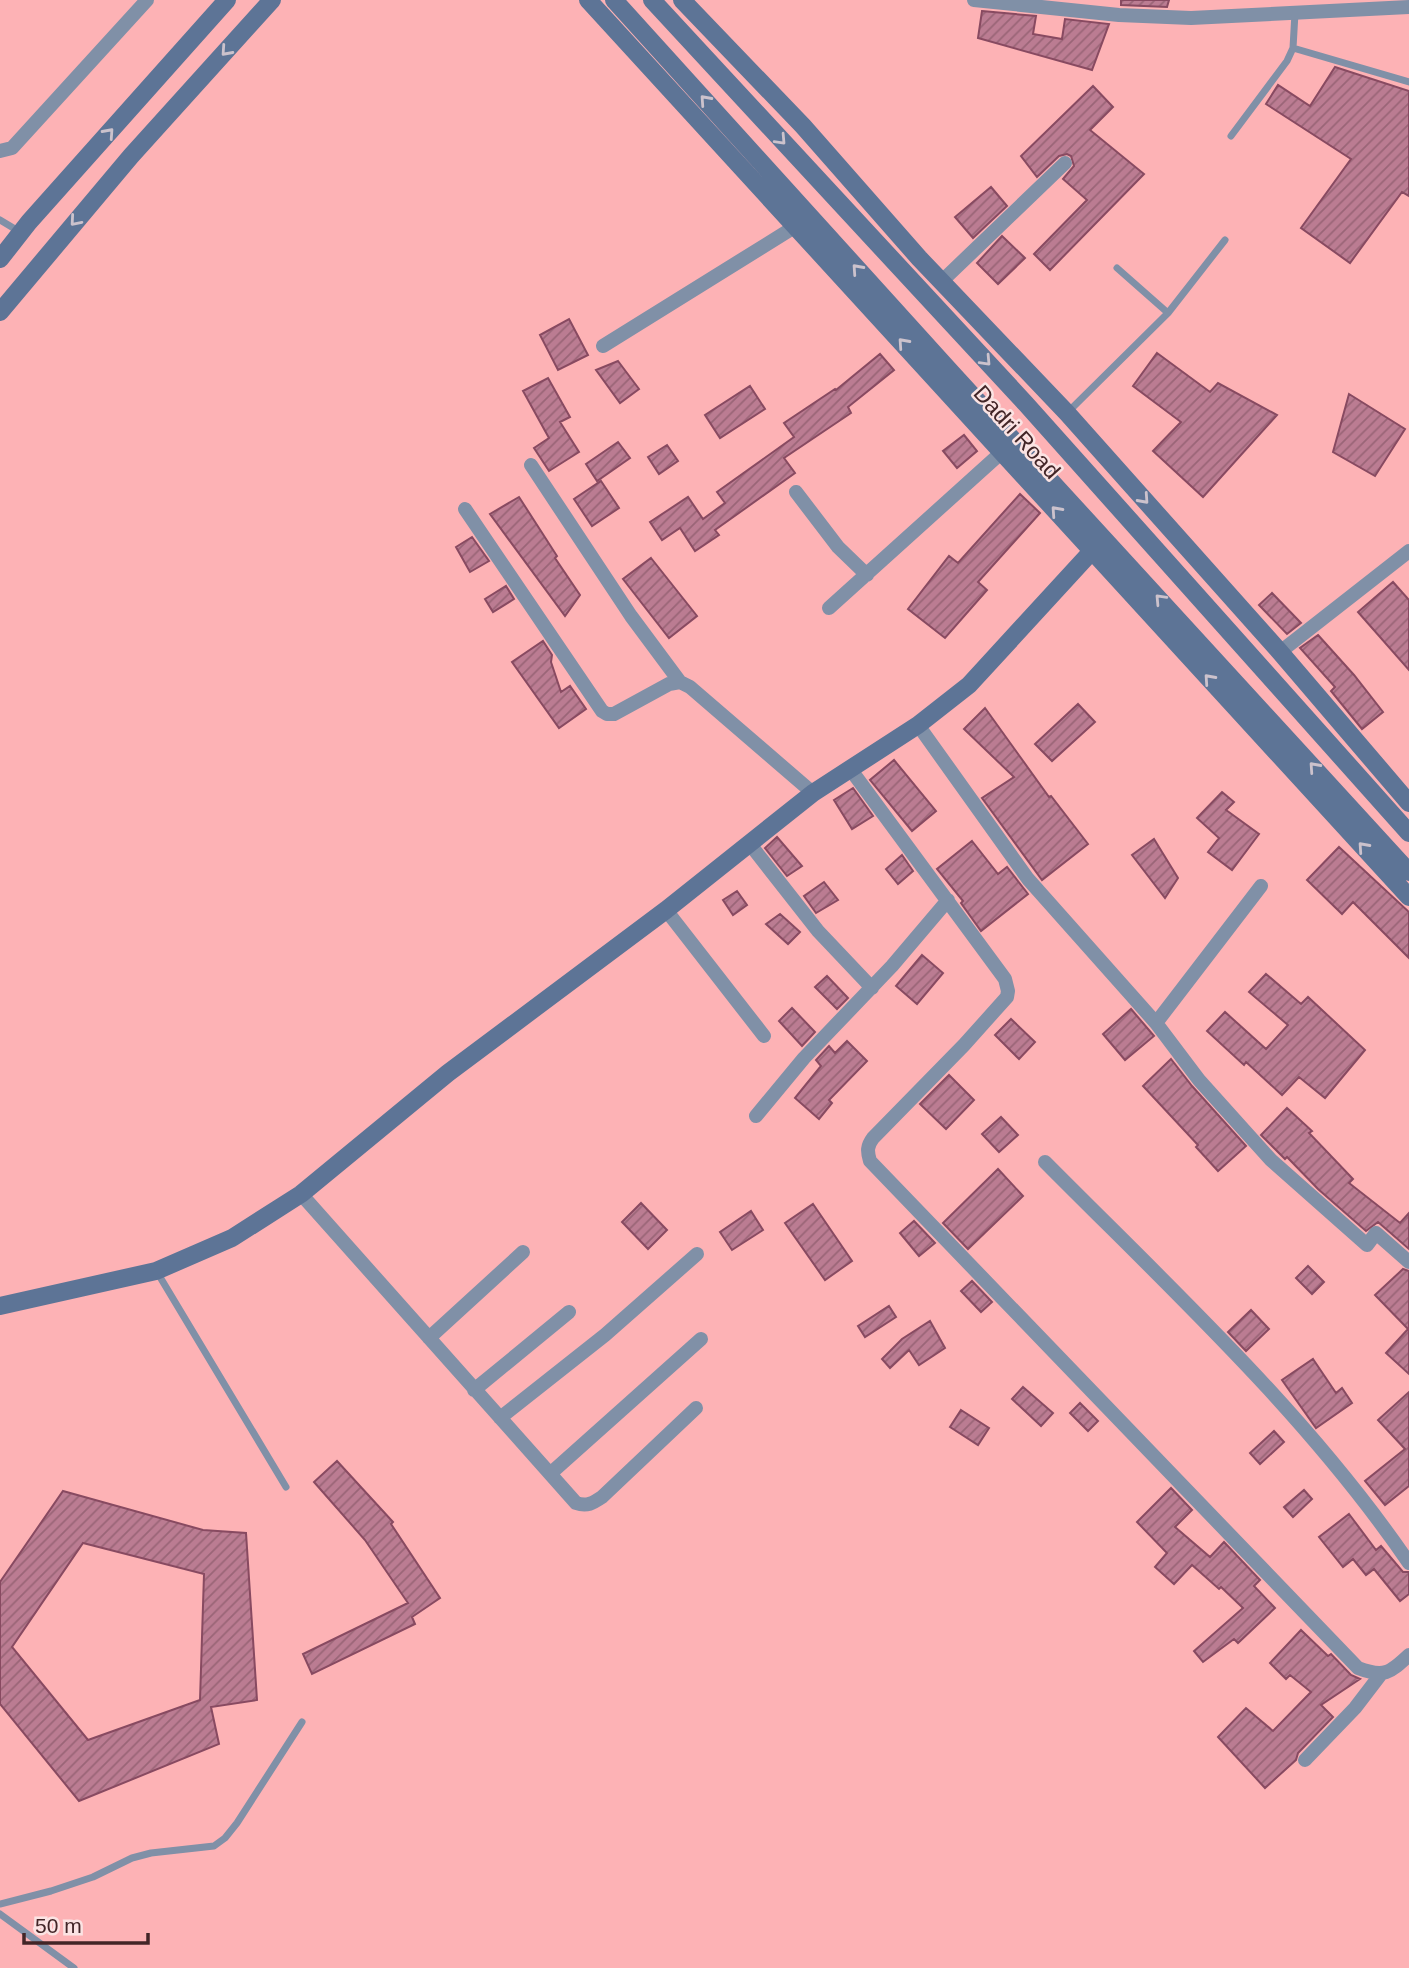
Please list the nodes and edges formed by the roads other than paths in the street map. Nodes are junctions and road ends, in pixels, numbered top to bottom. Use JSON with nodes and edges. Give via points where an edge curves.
{"nodes":[{"id":1,"x":148,"y":0,"type":"edge"},
{"id":2,"x":227,"y":0,"type":"edge"},
{"id":3,"x":272,"y":0,"type":"edge"},
{"id":4,"x":588,"y":0,"type":"edge"},
{"id":5,"x":614,"y":0,"type":"edge"},
{"id":6,"x":652,"y":0,"type":"edge"},
{"id":7,"x":682,"y":0,"type":"edge"},
{"id":8,"x":974,"y":0,"type":"edge"},
{"id":9,"x":1103,"y":7,"type":"edge"},
{"id":10,"x":1409,"y":7,"type":"edge"},
{"id":11,"x":1295,"y":13,"type":"junction"},
{"id":12,"x":1293,"y":48,"type":"junction"},
{"id":13,"x":1409,"y":82,"type":"edge"},
{"id":14,"x":1231,"y":136,"type":"dead end"},
{"id":15,"x":0,"y":150,"type":"edge"},
{"id":16,"x":1065,"y":163,"type":"dead end"},
{"id":17,"x":0,"y":220,"type":"edge"},
{"id":18,"x":796,"y":226,"type":"junction"},
{"id":19,"x":20,"y":233,"type":"junction"},
{"id":20,"x":1225,"y":240,"type":"dead end"},
{"id":21,"x":0,"y":259,"type":"edge"},
{"id":22,"x":1116,"y":268,"type":"dead end"},
{"id":23,"x":941,"y":282,"type":"junction"},
{"id":24,"x":0,"y":312,"type":"edge"},
{"id":25,"x":1168,"y":313,"type":"junction"},
{"id":26,"x":603,"y":346,"type":"dead end"},
{"id":27,"x":1067,"y":413,"type":"junction"},
{"id":28,"x":1002,"y":452,"type":"junction"},
{"id":29,"x":531,"y":465,"type":"dead end"},
{"id":30,"x":796,"y":492,"type":"dead end"},
{"id":31,"x":465,"y":509,"type":"dead end"},
{"id":32,"x":1092,"y":551,"type":"junction"},
{"id":33,"x":1409,"y":551,"type":"edge"},
{"id":34,"x":867,"y":576,"type":"junction"},
{"id":35,"x":829,"y":608,"type":"dead end"},
{"id":36,"x":1280,"y":652,"type":"junction"},
{"id":37,"x":680,"y":682,"type":"junction"},
{"id":38,"x":918,"y":725,"type":"junction"},
{"id":39,"x":852,"y":770,"type":"junction"},
{"id":40,"x":813,"y":793,"type":"junction"},
{"id":41,"x":1409,"y":803,"type":"edge"},
{"id":42,"x":1409,"y":833,"type":"edge"},
{"id":43,"x":749,"y":843,"type":"junction"},
{"id":44,"x":1409,"y":872,"type":"edge"},
{"id":45,"x":1261,"y":886,"type":"dead end"},
{"id":46,"x":1409,"y":897,"type":"edge"},
{"id":47,"x":948,"y":900,"type":"junction"},
{"id":48,"x":666,"y":910,"type":"junction"},
{"id":49,"x":872,"y":988,"type":"junction"},
{"id":50,"x":1156,"y":1023,"type":"junction"},
{"id":51,"x":764,"y":1036,"type":"dead end"},
{"id":52,"x":756,"y":1116,"type":"dead end"},
{"id":53,"x":1045,"y":1162,"type":"dead end"},
{"id":54,"x":301,"y":1194,"type":"junction"},
{"id":55,"x":523,"y":1252,"type":"dead end"},
{"id":56,"x":697,"y":1254,"type":"dead end"},
{"id":57,"x":1409,"y":1262,"type":"edge"},
{"id":58,"x":156,"y":1271,"type":"junction"},
{"id":59,"x":0,"y":1306,"type":"edge"},
{"id":60,"x":569,"y":1312,"type":"dead end"},
{"id":61,"x":429,"y":1338,"type":"junction"},
{"id":62,"x":701,"y":1339,"type":"dead end"},
{"id":63,"x":474,"y":1390,"type":"junction"},
{"id":64,"x":696,"y":1408,"type":"dead end"},
{"id":65,"x":500,"y":1418,"type":"junction"},
{"id":66,"x":551,"y":1473,"type":"junction"},
{"id":67,"x":286,"y":1487,"type":"dead end"},
{"id":68,"x":1409,"y":1563,"type":"edge"},
{"id":69,"x":1409,"y":1655,"type":"edge"},
{"id":70,"x":1381,"y":1674,"type":"junction"},
{"id":71,"x":302,"y":1722,"type":"dead end"},
{"id":72,"x":1305,"y":1760,"type":"dead end"},
{"id":73,"x":0,"y":1904,"type":"edge"},
{"id":74,"x":0,"y":1914,"type":"edge"},
{"id":75,"x":74,"y":1968,"type":"edge"}],
"edges":[{"from":1,"to":15,"type":"street","via":[[12,148]]},
{"from":19,"to":2,"type":"street","one_way":true},
{"from":3,"to":24,"type":"street","one_way":true,"via":[[131,156]]},
{"from":4,"to":18,"type":"street","name":"Dadri Road"},
{"from":44,"to":5,"type":"street","one_way":true},
{"from":6,"to":42,"type":"street","one_way":true,"via":[[1026,404]]},
{"from":7,"to":23,"type":"street","name":"Dadri Road","via":[[803,126]]},
{"from":8,"to":9,"type":"street"},
{"from":9,"to":11,"type":"street","via":[[1191,18]]},
{"from":10,"to":11,"type":"street"},
{"from":11,"to":12,"type":"lane"},
{"from":12,"to":13,"type":"lane"},
{"from":12,"to":14,"type":"lane"},
{"from":16,"to":23,"type":"street"},
{"from":17,"to":19,"type":"lane"},
{"from":18,"to":26,"type":"street"},
{"from":28,"to":18,"type":"street","name":"Dadri Road","one_way":true},
{"from":19,"to":21,"type":"street"},
{"from":20,"to":25,"type":"lane"},
{"from":22,"to":25,"type":"lane"},
{"from":23,"to":27,"type":"street","name":"Dadri Road"},
{"from":25,"to":27,"type":"lane"},
{"from":27,"to":36,"type":"street","name":"Dadri Road","one_way":true},
{"from":32,"to":28,"type":"street","name":"Dadri Road","one_way":true},
{"from":28,"to":34,"type":"street"},
{"from":29,"to":37,"type":"street"},
{"from":30,"to":34,"type":"street"},
{"from":31,"to":37,"type":"street","via":[[602,710],[614,714]]},
{"from":32,"to":38,"type":"street","via":[[969,685]]},
{"from":46,"to":32,"type":"street","name":"Dadri Road","one_way":true},
{"from":33,"to":36,"type":"street"},
{"from":34,"to":35,"type":"street"},
{"from":36,"to":41,"type":"street","name":"Dadri Road"},
{"from":37,"to":40,"type":"street"},
{"from":38,"to":39,"type":"street"},
{"from":38,"to":50,"type":"street","via":[[1028,879]]},
{"from":39,"to":40,"type":"street"},
{"from":39,"to":47,"type":"street"},
{"from":40,"to":43,"type":"street"},
{"from":43,"to":48,"type":"street"},
{"from":43,"to":49,"type":"street","via":[[818,931]]},
{"from":45,"to":50,"type":"street"},
{"from":47,"to":49,"type":"street"},
{"from":47,"to":70,"type":"street","via":[[1005,979],[1007,997],[873,1138],[868,1145],[870,1161],[1358,1668]]},
{"from":48,"to":51,"type":"street"},
{"from":48,"to":54,"type":"street","via":[[449,1073]]},
{"from":49,"to":52,"type":"street"},
{"from":50,"to":57,"type":"street","via":[[1199,1080],[1271,1160],[1367,1245],[1376,1233]]},
{"from":53,"to":68,"type":"street","via":[[1288,1409],[1376,1515]]},
{"from":54,"to":58,"type":"street","via":[[232,1238]]},
{"from":54,"to":61,"type":"street"},
{"from":55,"to":61,"type":"street"},
{"from":56,"to":65,"type":"street"},
{"from":58,"to":59,"type":"street"},
{"from":58,"to":67,"type":"lane"},
{"from":60,"to":63,"type":"street"},
{"from":61,"to":63,"type":"street"},
{"from":62,"to":66,"type":"street"},
{"from":63,"to":65,"type":"street"},
{"from":64,"to":66,"type":"street","via":[[592,1504],[576,1503]]},
{"from":65,"to":66,"type":"street"},
{"from":69,"to":70,"type":"street"},
{"from":70,"to":72,"type":"street"},
{"from":71,"to":73,"type":"lane","via":[[237,1823],[214,1846],[131,1858],[93,1877]]},
{"from":74,"to":75,"type":"lane"}]}
